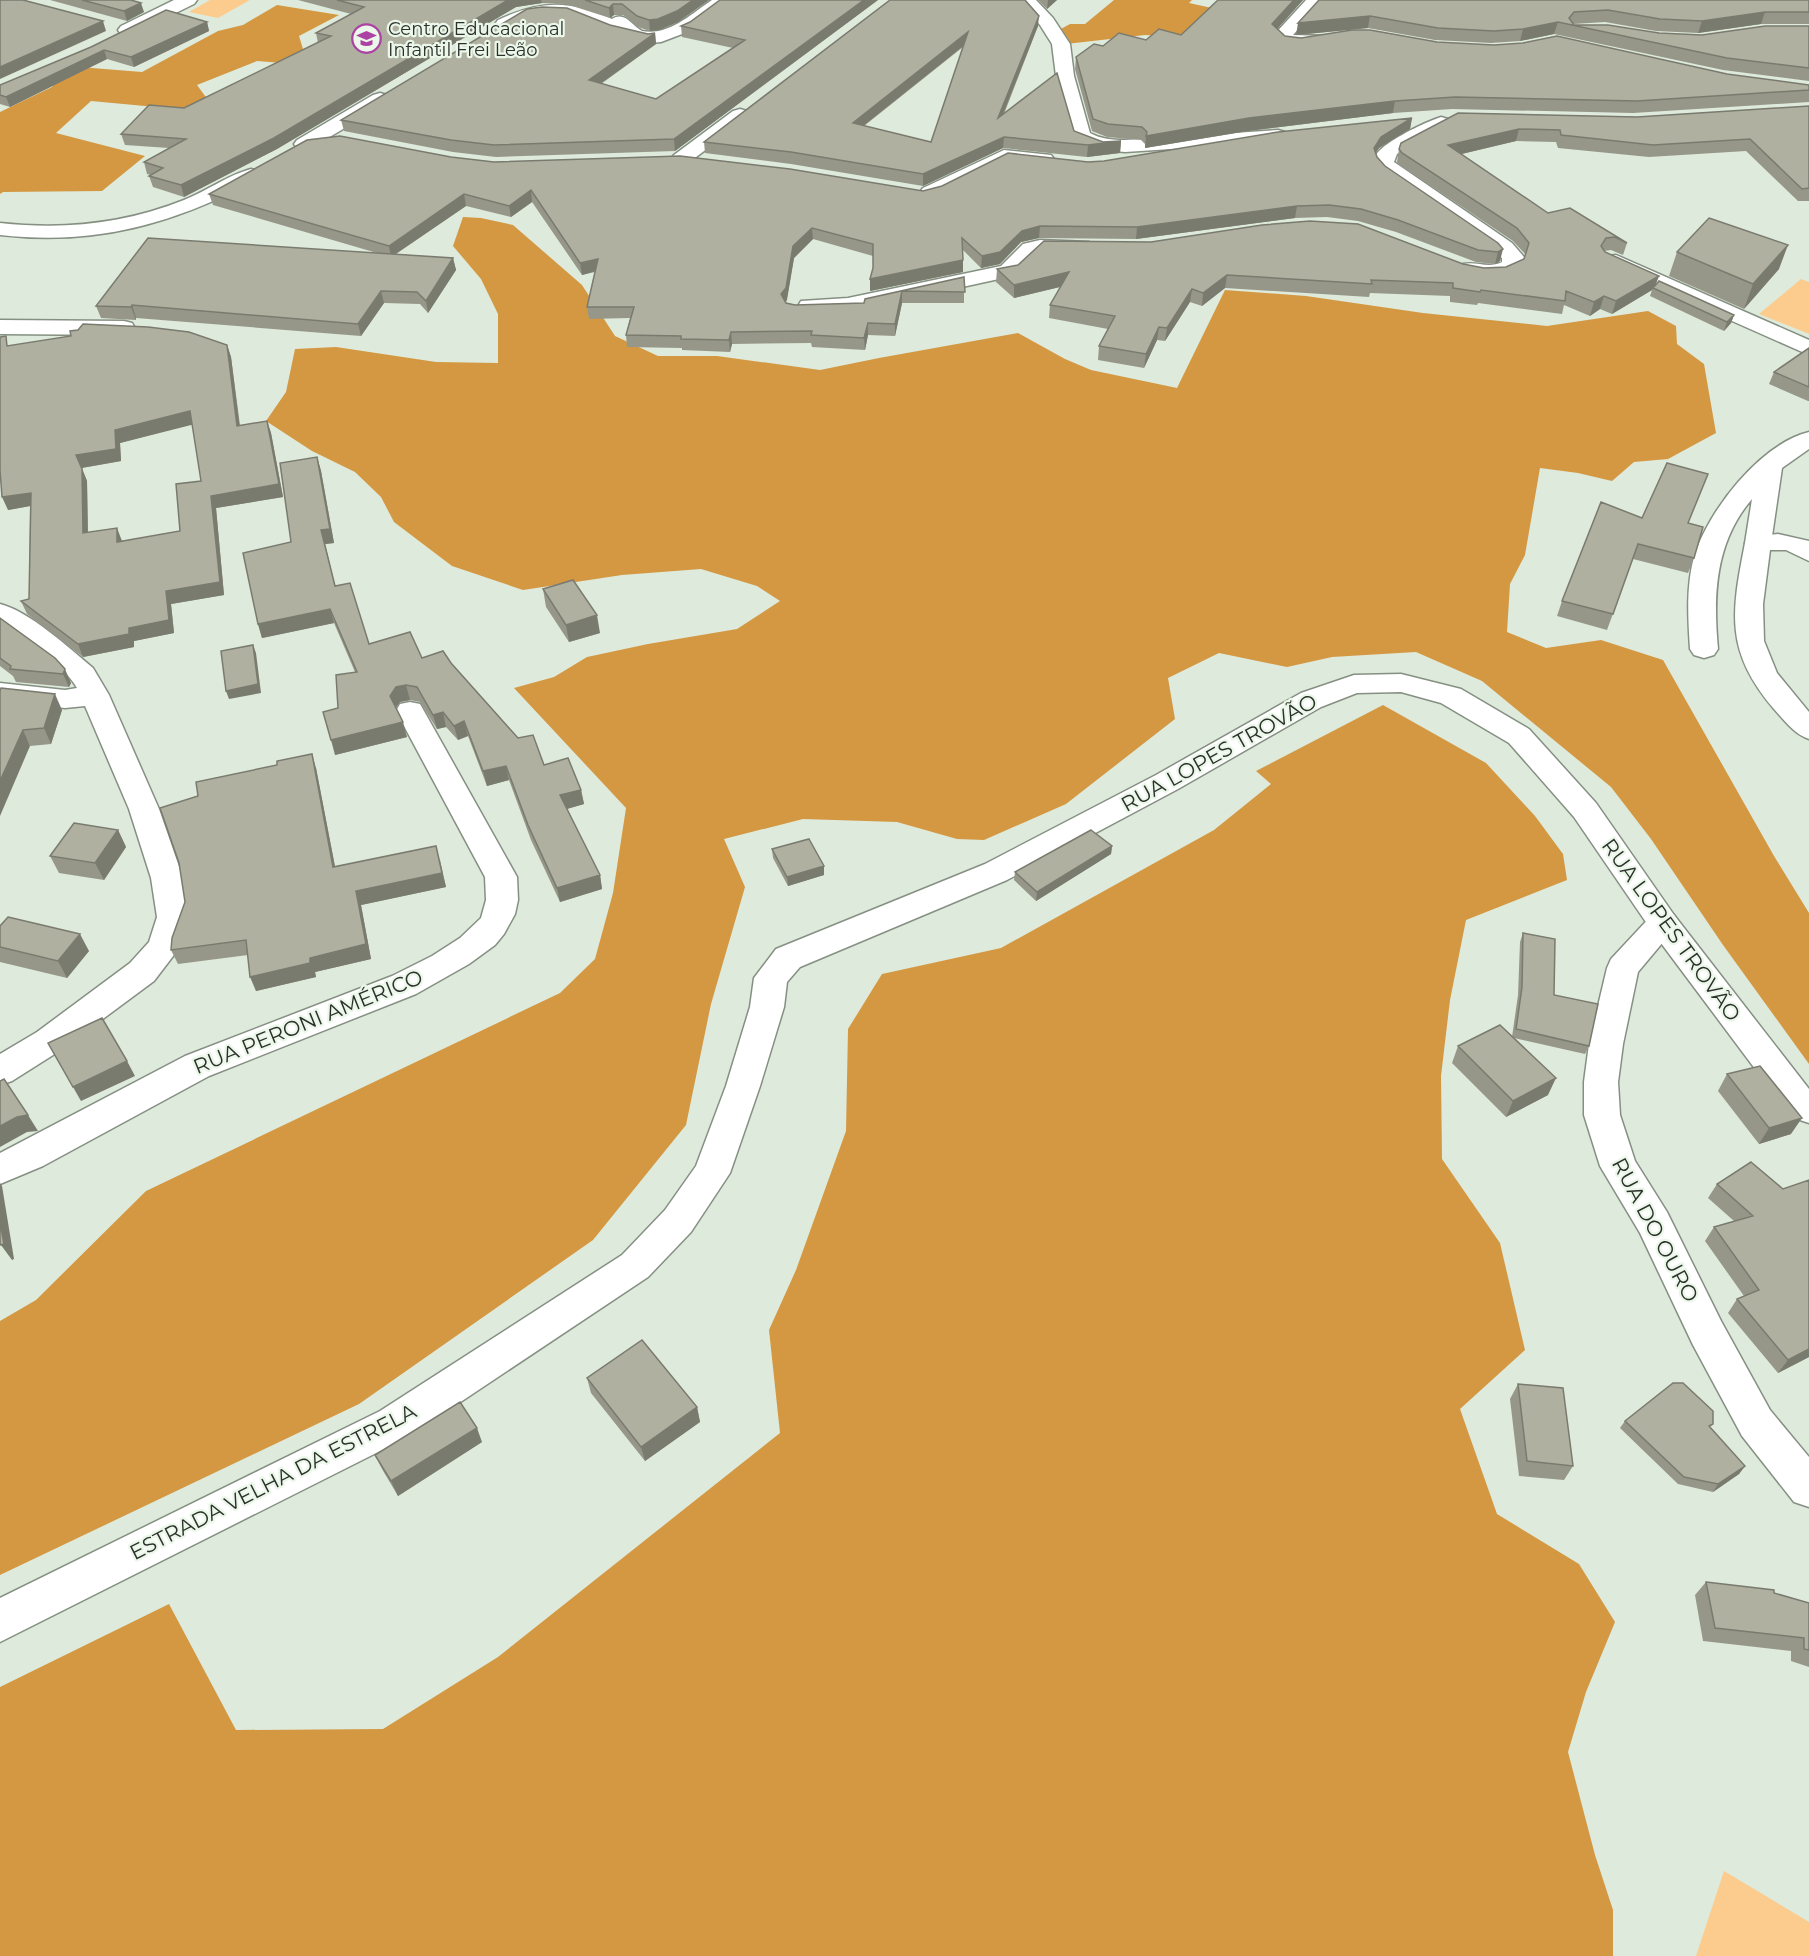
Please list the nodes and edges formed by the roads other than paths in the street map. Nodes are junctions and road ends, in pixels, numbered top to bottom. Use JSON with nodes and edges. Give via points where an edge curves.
{"nodes":[{"id":1,"x":188,"y":0,"type":"edge"},
{"id":2,"x":597,"y":0,"type":"edge"},
{"id":3,"x":724,"y":0,"type":"edge"},
{"id":4,"x":1315,"y":0,"type":"edge"},
{"id":5,"x":1007,"y":1,"type":"edge"},
{"id":6,"x":1028,"y":2,"type":"edge"},
{"id":7,"x":108,"y":31,"type":"dead end"},
{"id":8,"x":494,"y":31,"type":"edge"},
{"id":9,"x":635,"y":36,"type":"junction"},
{"id":10,"x":1340,"y":37,"type":"edge"},
{"id":11,"x":394,"y":90,"type":"edge"},
{"id":12,"x":756,"y":104,"type":"edge"},
{"id":13,"x":1405,"y":120,"type":"edge"},
{"id":14,"x":1293,"y":134,"type":"edge"},
{"id":15,"x":1270,"y":137,"type":"junction"},
{"id":16,"x":351,"y":140,"type":"edge"},
{"id":17,"x":304,"y":144,"type":"junction"},
{"id":18,"x":286,"y":155,"type":"edge"},
{"id":19,"x":1066,"y":162,"type":"edge"},
{"id":20,"x":714,"y":163,"type":"edge"},
{"id":21,"x":1103,"y":164,"type":"edge"},
{"id":22,"x":267,"y":165,"type":"edge"},
{"id":23,"x":910,"y":193,"type":"edge"},
{"id":24,"x":0,"y":229,"type":"edge"},
{"id":25,"x":1104,"y":247,"type":"edge"},
{"id":26,"x":1610,"y":258,"type":"edge"},
{"id":27,"x":1454,"y":264,"type":"edge"},
{"id":28,"x":795,"y":307,"type":"edge"},
{"id":29,"x":0,"y":327,"type":"edge"},
{"id":30,"x":141,"y":330,"type":"edge"},
{"id":31,"x":1809,"y":348,"type":"edge"},
{"id":32,"x":1809,"y":439,"type":"edge"},
{"id":33,"x":1770,"y":464,"type":"junction"},
{"id":34,"x":1758,"y":543,"type":"junction"},
{"id":35,"x":1809,"y":553,"type":"edge"},
{"id":36,"x":0,"y":612,"type":"edge"},
{"id":37,"x":1704,"y":649,"type":"dead end"},
{"id":38,"x":0,"y":692,"type":"edge"},
{"id":39,"x":95,"y":695,"type":"junction"},
{"id":40,"x":410,"y":711,"type":"dead end"},
{"id":41,"x":1809,"y":729,"type":"edge"},
{"id":42,"x":1663,"y":922,"type":"junction"},
{"id":43,"x":788,"y":958,"type":"joint"},
{"id":44,"x":0,"y":1071,"type":"edge"},
{"id":45,"x":1809,"y":1109,"type":"edge"},
{"id":46,"x":0,"y":1169,"type":"edge"},
{"id":47,"x":1809,"y":1488,"type":"edge"},
{"id":48,"x":0,"y":1621,"type":"edge"}],
"edges":[{"from":1,"to":7,"type":"street","via":[[129,29]]},
{"from":2,"to":9,"type":"street"},
{"from":3,"to":9,"type":"street","via":[[665,36]]},
{"from":4,"to":10,"type":"street","via":[[1282,36],[1299,43]]},
{"from":5,"to":6,"type":"street"},
{"from":6,"to":15,"type":"street","via":[[1061,45],[1081,136],[1102,145],[1125,146]]},
{"from":8,"to":9,"type":"street","via":[[537,8],[568,5],[580,8],[616,31]]},
{"from":11,"to":17,"type":"street"},
{"from":12,"to":20,"type":"street","via":[[671,159]]},
{"from":13,"to":27,"type":"street","via":[[1458,117],[1390,150],[1384,163],[1513,258],[1512,265],[1494,273]]},
{"from":14,"to":15,"type":"street"},
{"from":15,"to":21,"type":"street"},
{"from":16,"to":17,"type":"street"},
{"from":17,"to":18,"type":"street"},
{"from":19,"to":23,"type":"street","via":[[1004,156],[934,191]]},
{"from":22,"to":24,"type":"street","via":[[199,202],[117,227],[53,235]]},
{"from":25,"to":28,"type":"street","via":[[1040,246],[1031,249],[1008,271],[848,305]]},
{"from":26,"to":31,"type":"street"},
{"from":29,"to":30,"type":"street"},
{"from":32,"to":33,"type":"street"},
{"from":33,"to":34,"type":"street"},
{"from":33,"to":37,"type":"street","via":[[1735,501],[1713,537],[1704,571],[1700,615]]},
{"from":34,"to":35,"type":"street","via":[[1778,540]]},
{"from":34,"to":41,"type":"street","via":[[1751,575],[1750,641],[1765,677]]},
{"from":36,"to":39,"type":"street","via":[[83,675]]},
{"from":38,"to":39,"type":"street","via":[[65,699]]},
{"from":39,"to":44,"type":"street","via":[[144,809],[167,878],[173,917],[164,946],[142,972],[68,1028]]},
{"from":40,"to":46,"type":"street","name":"RUA PERONI AMÉRICO","via":[[501,877],[501,906],[491,927],[437,968],[404,985],[197,1066]]},
{"from":42,"to":43,"type":"street","name":"RUA LOPES TROVÃO","via":[[1585,810],[1519,736],[1451,696],[1401,683],[1379,682],[1354,684],[1311,700],[996,872]]},
{"from":42,"to":45,"type":"street","name":"RUA LOPES TROVÃO","via":[[1797,1099]]},
{"from":42,"to":47,"type":"street","name":"RUA DO OURO","via":[[1623,968],[1606,1044],[1602,1115],[1618,1166],[1654,1223],[1756,1423]]},
{"from":43,"to":48,"type":"street","name":"ESTRADA VELHA DA ESTRELA","via":[[771,978],[767,1007],[747,1075],[712,1173],[678,1221],[635,1266],[394,1424]]}]}
